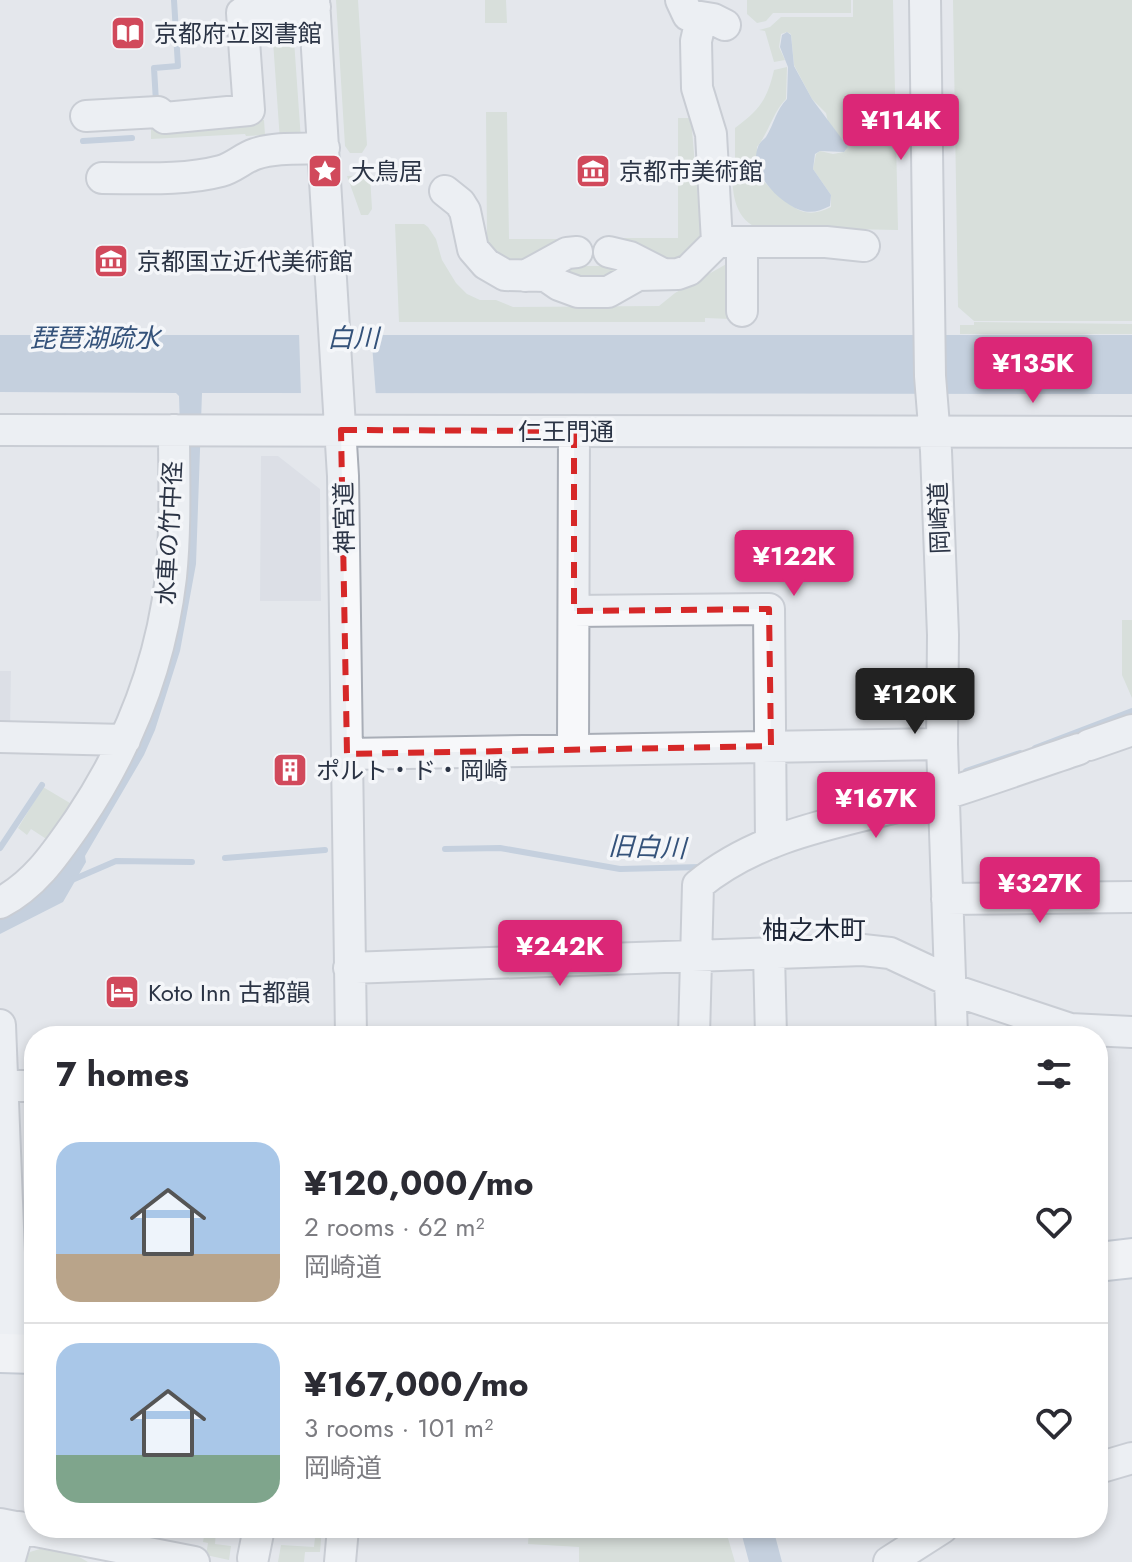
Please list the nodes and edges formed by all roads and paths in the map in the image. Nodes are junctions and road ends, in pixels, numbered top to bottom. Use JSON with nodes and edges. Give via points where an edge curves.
{"nodes":[{"id":1,"x":925,"y":0,"type":"edge"},
{"id":2,"x":314,"y":4,"type":"edge"},
{"id":3,"x":702,"y":15,"type":"edge"},
{"id":4,"x":86,"y":116,"type":"dead end"},
{"id":5,"x":324,"y":148,"type":"junction"},
{"id":6,"x":102,"y":178,"type":"dead end"},
{"id":7,"x":445,"y":191,"type":"dead end"},
{"id":8,"x":729,"y":242,"type":"junction"},
{"id":9,"x":864,"y":246,"type":"dead end"},
{"id":10,"x":577,"y":252,"type":"dead end"},
{"id":11,"x":609,"y":252,"type":"dead end"},
{"id":12,"x":663,"y":274,"type":"junction"},
{"id":13,"x":525,"y":276,"type":"junction"},
{"id":14,"x":742,"y":311,"type":"dead end"},
{"id":15,"x":340,"y":416,"type":"junction"},
{"id":16,"x":0,"y":430,"type":"edge"},
{"id":17,"x":574,"y":431,"type":"junction"},
{"id":18,"x":934,"y":432,"type":"junction"},
{"id":19,"x":1132,"y":432,"type":"edge"},
{"id":20,"x":182,"y":435,"type":"junction"},
{"id":21,"x":574,"y":611,"type":"junction"},
{"id":22,"x":1132,"y":730,"type":"edge"},
{"id":23,"x":0,"y":737,"type":"edge"},
{"id":24,"x":125,"y":740,"type":"junction"},
{"id":25,"x":942,"y":744,"type":"junction"},
{"id":26,"x":771,"y":746,"type":"junction"},
{"id":27,"x":573,"y":749,"type":"junction"},
{"id":28,"x":347,"y":754,"type":"junction"},
{"id":29,"x":944,"y":795,"type":"junction"},
{"id":30,"x":771,"y":834,"type":"junction"},
{"id":31,"x":1132,"y":897,"type":"edge"},
{"id":32,"x":947,"y":899,"type":"junction"},
{"id":33,"x":0,"y":903,"type":"edge"},
{"id":34,"x":769,"y":954,"type":"junction"},
{"id":35,"x":697,"y":956,"type":"junction"},
{"id":36,"x":349,"y":968,"type":"junction"},
{"id":37,"x":950,"y":985,"type":"junction"},
{"id":38,"x":0,"y":1025,"type":"edge"},
{"id":39,"x":351,"y":1026,"type":"edge"},
{"id":40,"x":694,"y":1026,"type":"edge"},
{"id":41,"x":771,"y":1026,"type":"edge"},
{"id":42,"x":952,"y":1026,"type":"edge"},
{"id":43,"x":1062,"y":1026,"type":"edge"},
{"id":44,"x":1108,"y":1031,"type":"edge"},
{"id":45,"x":1132,"y":1032,"type":"edge"},
{"id":46,"x":1,"y":1086,"type":"edge"},
{"id":47,"x":24,"y":1086,"type":"edge"},
{"id":48,"x":1132,"y":1258,"type":"edge"},
{"id":49,"x":1108,"y":1261,"type":"edge"},
{"id":50,"x":16,"y":1354,"type":"edge"},
{"id":51,"x":1132,"y":1458,"type":"edge"},
{"id":52,"x":1108,"y":1465,"type":"edge"},
{"id":53,"x":9,"y":1526,"type":"edge"},
{"id":54,"x":71,"y":1538,"type":"edge"},
{"id":55,"x":257,"y":1538,"type":"edge"},
{"id":56,"x":342,"y":1538,"type":"edge"},
{"id":57,"x":931,"y":1544,"type":"edge"},
{"id":58,"x":253,"y":1558,"type":"dead end"},
{"id":59,"x":9,"y":1562,"type":"edge"},
{"id":60,"x":194,"y":1562,"type":"edge"},
{"id":61,"x":340,"y":1562,"type":"edge"},
{"id":62,"x":889,"y":1562,"type":"edge"}],
"edges":[{"from":1,"to":18,"type":"street","name":"岡崎道"},
{"from":2,"to":4,"type":"street","via":[[242,13],[249,110],[165,118],[158,112]]},
{"from":2,"to":5,"type":"street","name":"神宮道"},
{"from":3,"to":8,"type":"street","via":[[696,41],[697,88],[711,134]]},
{"from":5,"to":6,"type":"street","via":[[254,154],[223,171],[197,175]]},
{"from":5,"to":15,"type":"street","name":"神宮道"},
{"from":7,"to":13,"type":"street","via":[[465,211],[479,257],[502,274]]},
{"from":8,"to":9,"type":"street"},
{"from":8,"to":12,"type":"street","via":[[689,270]]},
{"from":8,"to":14,"type":"street"},
{"from":10,"to":13,"type":"street"},
{"from":11,"to":12,"type":"street"},
{"from":12,"to":13,"type":"street","via":[[638,275],[616,289],[593,293],[567,289],[546,276]]},
{"from":15,"to":17,"type":"street","name":"仁王門通"},
{"from":15,"to":20,"type":"street","name":"仁王門通"},
{"from":15,"to":28,"type":"street","name":"神宮道"},
{"from":16,"to":20,"type":"street","name":"仁王門通"},
{"from":17,"to":18,"type":"street","name":"仁王門通"},
{"from":17,"to":21,"type":"street"},
{"from":18,"to":19,"type":"street","name":"仁王門通"},
{"from":18,"to":25,"type":"street","name":"岡崎道"},
{"from":20,"to":24,"type":"street","name":"水車の竹中径","via":[[169,589]]},
{"from":21,"to":26,"type":"street","via":[[769,609]]},
{"from":21,"to":27,"type":"street"},
{"from":22,"to":29,"type":"street"},
{"from":23,"to":24,"type":"street"},
{"from":24,"to":33,"type":"street","name":"水車の竹中径","via":[[55,854],[34,881]]},
{"from":25,"to":26,"type":"street"},
{"from":25,"to":29,"type":"street","name":"岡崎道"},
{"from":26,"to":27,"type":"street"},
{"from":26,"to":30,"type":"street"},
{"from":27,"to":28,"type":"street"},
{"from":28,"to":36,"type":"street","name":"神宮道"},
{"from":29,"to":30,"type":"street","via":[[786,836]]},
{"from":29,"to":32,"type":"street","name":"岡崎道"},
{"from":30,"to":35,"type":"street","via":[[698,885]]},
{"from":31,"to":32,"type":"street"},
{"from":32,"to":37,"type":"street","name":"岡崎道"},
{"from":34,"to":35,"type":"street"},
{"from":34,"to":37,"type":"street","via":[[890,953]]},
{"from":34,"to":41,"type":"street"},
{"from":35,"to":36,"type":"street"},
{"from":35,"to":40,"type":"street"},
{"from":36,"to":39,"type":"street","name":"神宮道"},
{"from":37,"to":42,"type":"street","name":"岡崎道"},
{"from":37,"to":43,"type":"street"},
{"from":38,"to":46,"type":"street"},
{"from":44,"to":45,"type":"street"},
{"from":46,"to":47,"type":"street"},
{"from":46,"to":50,"type":"street"},
{"from":48,"to":49,"type":"main road"},
{"from":51,"to":52,"type":"street"},
{"from":53,"to":59,"type":"street"},
{"from":54,"to":60,"type":"street"},
{"from":55,"to":58,"type":"street"},
{"from":56,"to":61,"type":"street"},
{"from":57,"to":62,"type":"street"}]}
